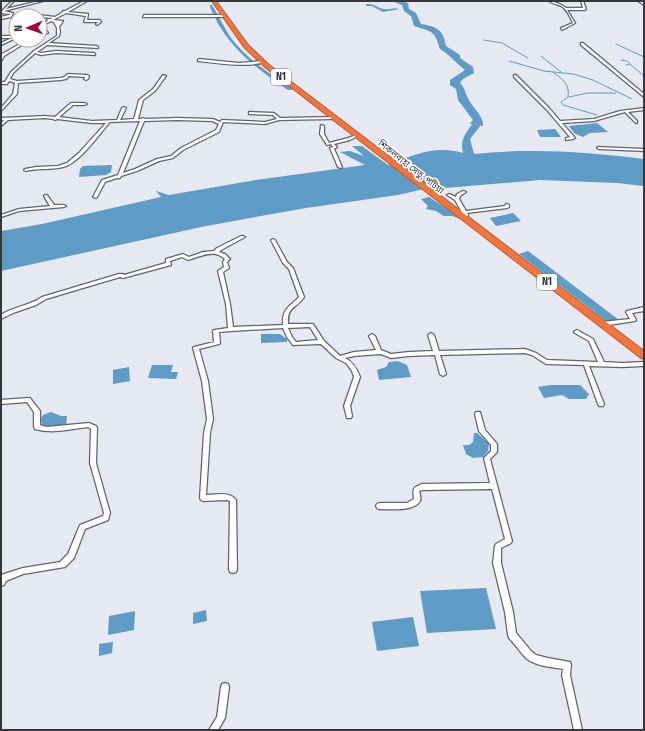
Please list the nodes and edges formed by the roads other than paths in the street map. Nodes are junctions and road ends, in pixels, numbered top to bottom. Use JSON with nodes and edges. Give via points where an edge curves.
{"nodes":[{"id":1,"x":13,"y":1,"type":"edge"},
{"id":2,"x":42,"y":1,"type":"edge"},
{"id":3,"x":86,"y":1,"type":"edge"},
{"id":4,"x":214,"y":1,"type":"edge"},
{"id":5,"x":550,"y":1,"type":"edge"},
{"id":6,"x":582,"y":1,"type":"edge"},
{"id":7,"x":639,"y":1,"type":"edge"},
{"id":8,"x":644,"y":4,"type":"edge"},
{"id":9,"x":28,"y":6,"type":"junction"},
{"id":10,"x":22,"y":8,"type":"edge"},
{"id":11,"x":566,"y":10,"type":"junction"},
{"id":12,"x":3,"y":11,"type":"junction"},
{"id":13,"x":8,"y":12,"type":"edge"},
{"id":14,"x":64,"y":12,"type":"junction"},
{"id":15,"x":144,"y":16,"type":"dead end"},
{"id":16,"x":154,"y":16,"type":"junction"},
{"id":17,"x":224,"y":16,"type":"junction"},
{"id":18,"x":48,"y":18,"type":"edge"},
{"id":19,"x":55,"y":19,"type":"junction"},
{"id":20,"x":48,"y":20,"type":"edge"},
{"id":21,"x":151,"y":21,"type":"dead end"},
{"id":22,"x":97,"y":24,"type":"dead end"},
{"id":23,"x":58,"y":27,"type":"junction"},
{"id":24,"x":562,"y":29,"type":"dead end"},
{"id":25,"x":48,"y":44,"type":"joint"},
{"id":26,"x":582,"y":44,"type":"dead end"},
{"id":27,"x":97,"y":47,"type":"dead end"},
{"id":28,"x":15,"y":48,"type":"edge"},
{"id":29,"x":42,"y":48,"type":"edge"},
{"id":30,"x":35,"y":52,"type":"junction"},
{"id":31,"x":94,"y":54,"type":"dead end"},
{"id":32,"x":1,"y":59,"type":"edge"},
{"id":33,"x":199,"y":60,"type":"dead end"},
{"id":34,"x":260,"y":63,"type":"junction"},
{"id":35,"x":164,"y":76,"type":"dead end"},
{"id":36,"x":515,"y":76,"type":"dead end"},
{"id":37,"x":87,"y":78,"type":"dead end"},
{"id":38,"x":8,"y":80,"type":"junction"},
{"id":39,"x":17,"y":82,"type":"junction"},
{"id":40,"x":1,"y":84,"type":"edge"},
{"id":41,"x":644,"y":96,"type":"edge"},
{"id":42,"x":85,"y":104,"type":"dead end"},
{"id":43,"x":124,"y":108,"type":"dead end"},
{"id":44,"x":644,"y":109,"type":"edge"},
{"id":45,"x":1,"y":110,"type":"edge"},
{"id":46,"x":625,"y":111,"type":"junction"},
{"id":47,"x":250,"y":113,"type":"dead end"},
{"id":48,"x":55,"y":118,"type":"junction"},
{"id":49,"x":332,"y":118,"type":"junction"},
{"id":50,"x":1,"y":119,"type":"edge"},
{"id":51,"x":7,"y":119,"type":"junction"},
{"id":52,"x":143,"y":119,"type":"junction"},
{"id":53,"x":279,"y":119,"type":"junction"},
{"id":54,"x":136,"y":120,"type":"junction"},
{"id":55,"x":109,"y":121,"type":"junction"},
{"id":56,"x":118,"y":121,"type":"junction"},
{"id":57,"x":560,"y":122,"type":"junction"},
{"id":58,"x":636,"y":122,"type":"dead end"},
{"id":59,"x":220,"y":123,"type":"junction"},
{"id":60,"x":1,"y":125,"type":"edge"},
{"id":61,"x":322,"y":126,"type":"dead end"},
{"id":62,"x":359,"y":138,"type":"junction"},
{"id":63,"x":567,"y":140,"type":"dead end"},
{"id":64,"x":332,"y":144,"type":"junction"},
{"id":65,"x":599,"y":148,"type":"dead end"},
{"id":66,"x":644,"y":150,"type":"edge"},
{"id":67,"x":340,"y":167,"type":"dead end"},
{"id":68,"x":26,"y":170,"type":"dead end"},
{"id":69,"x":119,"y":177,"type":"junction"},
{"id":70,"x":464,"y":192,"type":"dead end"},
{"id":71,"x":449,"y":194,"type":"dead end"},
{"id":72,"x":46,"y":196,"type":"dead end"},
{"id":73,"x":95,"y":197,"type":"dead end"},
{"id":74,"x":457,"y":198,"type":"junction"},
{"id":75,"x":52,"y":206,"type":"junction"},
{"id":76,"x":64,"y":206,"type":"dead end"},
{"id":77,"x":512,"y":212,"type":"dead end"},
{"id":78,"x":464,"y":215,"type":"junction"},
{"id":79,"x":1,"y":216,"type":"edge"},
{"id":80,"x":243,"y":237,"type":"dead end"},
{"id":81,"x":273,"y":240,"type":"dead end"},
{"id":82,"x":216,"y":252,"type":"junction"},
{"id":83,"x":644,"y":309,"type":"edge"},
{"id":84,"x":1,"y":317,"type":"edge"},
{"id":85,"x":602,"y":324,"type":"junction"},
{"id":86,"x":285,"y":326,"type":"junction"},
{"id":87,"x":231,"y":329,"type":"junction"},
{"id":88,"x":577,"y":332,"type":"dead end"},
{"id":89,"x":431,"y":335,"type":"dead end"},
{"id":90,"x":372,"y":336,"type":"dead end"},
{"id":91,"x":322,"y":342,"type":"junction"},
{"id":92,"x":380,"y":352,"type":"junction"},
{"id":93,"x":436,"y":354,"type":"junction"},
{"id":94,"x":644,"y":356,"type":"edge"},
{"id":95,"x":340,"y":358,"type":"junction"},
{"id":96,"x":586,"y":364,"type":"junction"},
{"id":97,"x":602,"y":364,"type":"junction"},
{"id":98,"x":644,"y":364,"type":"edge"},
{"id":99,"x":443,"y":374,"type":"dead end"},
{"id":100,"x":1,"y":402,"type":"edge"},
{"id":101,"x":601,"y":404,"type":"dead end"},
{"id":102,"x":478,"y":414,"type":"dead end"},
{"id":103,"x":349,"y":416,"type":"dead end"},
{"id":104,"x":494,"y":486,"type":"junction"},
{"id":105,"x":379,"y":506,"type":"dead end"},
{"id":106,"x":233,"y":570,"type":"dead end"},
{"id":107,"x":1,"y":583,"type":"edge"},
{"id":108,"x":225,"y":687,"type":"dead end"},
{"id":109,"x":213,"y":730,"type":"edge"},
{"id":110,"x":578,"y":730,"type":"edge"}],
"edges":[{"from":1,"to":12,"type":"street"},
{"from":2,"to":9,"type":"street"},
{"from":3,"to":14,"type":"street"},
{"from":4,"to":17,"type":"highway","number":"N1"},
{"from":5,"to":11,"type":"street"},
{"from":6,"to":11,"type":"street","via":[[585,9]]},
{"from":7,"to":8,"type":"street"},
{"from":9,"to":10,"type":"street"},
{"from":9,"to":12,"type":"street"},
{"from":11,"to":24,"type":"street","via":[[574,23]]},
{"from":12,"to":13,"type":"street"},
{"from":14,"to":19,"type":"street"},
{"from":14,"to":22,"type":"street","via":[[86,15],[85,21],[100,21]]},
{"from":15,"to":16,"type":"street"},
{"from":16,"to":17,"type":"street"},
{"from":16,"to":21,"type":"street"},
{"from":17,"to":34,"type":"highway","number":"N1"},
{"from":18,"to":19,"type":"street"},
{"from":19,"to":20,"type":"street"},
{"from":19,"to":23,"type":"street"},
{"from":19,"to":23,"type":"street","via":[[62,21]]},
{"from":23,"to":25,"type":"street","via":[[58,36]]},
{"from":25,"to":27,"type":"street"},
{"from":26,"to":41,"type":"street"},
{"from":28,"to":32,"type":"street"},
{"from":29,"to":30,"type":"street"},
{"from":30,"to":31,"type":"street"},
{"from":30,"to":38,"type":"street"},
{"from":33,"to":34,"type":"street","via":[[236,64]]},
{"from":34,"to":49,"type":"highway","number":"N1"},
{"from":35,"to":54,"type":"street","via":[[154,90],[141,100]]},
{"from":36,"to":57,"type":"street"},
{"from":37,"to":39,"type":"street","via":[[68,75],[60,79]]},
{"from":38,"to":39,"type":"street"},
{"from":38,"to":40,"type":"street"},
{"from":39,"to":45,"type":"street","via":[[15,94]]},
{"from":42,"to":48,"type":"street","via":[[72,104]]},
{"from":43,"to":56,"type":"street"},
{"from":44,"to":46,"type":"street"},
{"from":46,"to":57,"type":"street","via":[[594,120]]},
{"from":46,"to":58,"type":"street"},
{"from":47,"to":53,"type":"street","via":[[274,114]]},
{"from":48,"to":51,"type":"street"},
{"from":48,"to":55,"type":"street"},
{"from":49,"to":53,"type":"street"},
{"from":49,"to":62,"type":"highway","number":"N1"},
{"from":50,"to":51,"type":"street"},
{"from":51,"to":60,"type":"street"},
{"from":52,"to":54,"type":"street"},
{"from":52,"to":59,"type":"street","via":[[207,120]]},
{"from":52,"to":69,"type":"street"},
{"from":53,"to":59,"type":"street","via":[[265,123],[225,120]]},
{"from":54,"to":56,"type":"street"},
{"from":55,"to":56,"type":"street"},
{"from":55,"to":68,"type":"street","via":[[70,163],[61,167],[40,166]]},
{"from":57,"to":63,"type":"street","via":[[573,138]]},
{"from":59,"to":69,"type":"street","via":[[218,131],[182,149],[172,157],[158,160]]},
{"from":61,"to":64,"type":"street","via":[[325,141]]},
{"from":62,"to":64,"type":"street"},
{"from":62,"to":78,"type":"highway","name":"শিকলবাহা সেতু, পটিয়া","number":"N1","via":[[450,208]]},
{"from":64,"to":67,"type":"street"},
{"from":65,"to":66,"type":"street"},
{"from":69,"to":73,"type":"street","via":[[103,181]]},
{"from":70,"to":74,"type":"street"},
{"from":71,"to":74,"type":"street"},
{"from":72,"to":75,"type":"street"},
{"from":74,"to":78,"type":"street"},
{"from":75,"to":76,"type":"street"},
{"from":75,"to":79,"type":"street","via":[[17,210]]},
{"from":77,"to":78,"type":"street","via":[[507,206]]},
{"from":78,"to":85,"type":"highway","number":"N1"},
{"from":80,"to":82,"type":"street"},
{"from":81,"to":86,"type":"street","via":[[285,263],[291,268],[302,297],[288,310]]},
{"from":82,"to":84,"type":"street","via":[[188,259],[184,255],[168,260],[169,264],[44,298],[38,303],[10,310]]},
{"from":82,"to":87,"type":"street","via":[[228,259],[225,262],[227,268],[220,271]]},
{"from":83,"to":85,"type":"street","via":[[629,312],[631,321]]},
{"from":85,"to":94,"type":"highway","number":"N1"},
{"from":86,"to":87,"type":"street"},
{"from":86,"to":91,"type":"street","via":[[311,325]]},
{"from":86,"to":91,"type":"street","via":[[293,343]]},
{"from":87,"to":106,"type":"street","via":[[216,331],[217,343],[196,348],[205,381],[210,419],[203,498],[228,497],[233,500]]},
{"from":88,"to":97,"type":"street","via":[[591,340]]},
{"from":89,"to":93,"type":"street"},
{"from":90,"to":92,"type":"street"},
{"from":91,"to":95,"type":"street"},
{"from":92,"to":93,"type":"street","via":[[390,358],[409,354]]},
{"from":92,"to":95,"type":"street"},
{"from":93,"to":96,"type":"street","via":[[525,350],[546,362]]},
{"from":93,"to":99,"type":"street"},
{"from":95,"to":103,"type":"street","via":[[348,362],[357,377],[347,406]]},
{"from":96,"to":97,"type":"street"},
{"from":96,"to":101,"type":"street"},
{"from":97,"to":98,"type":"street"},
{"from":100,"to":107,"type":"street","via":[[28,400],[38,411],[37,427],[89,425],[94,428],[93,463],[107,512],[106,518],[82,527],[71,556],[62,566],[22,571],[3,578]]},
{"from":102,"to":104,"type":"street","via":[[482,432],[494,444],[494,452],[487,458]]},
{"from":104,"to":105,"type":"street","via":[[422,487],[416,490],[417,500],[408,506]]},
{"from":104,"to":110,"type":"street","via":[[509,541],[498,546],[497,563],[510,612],[512,635],[531,657],[567,665],[566,675]]},
{"from":108,"to":109,"type":"street","via":[[221,718]]}]}
